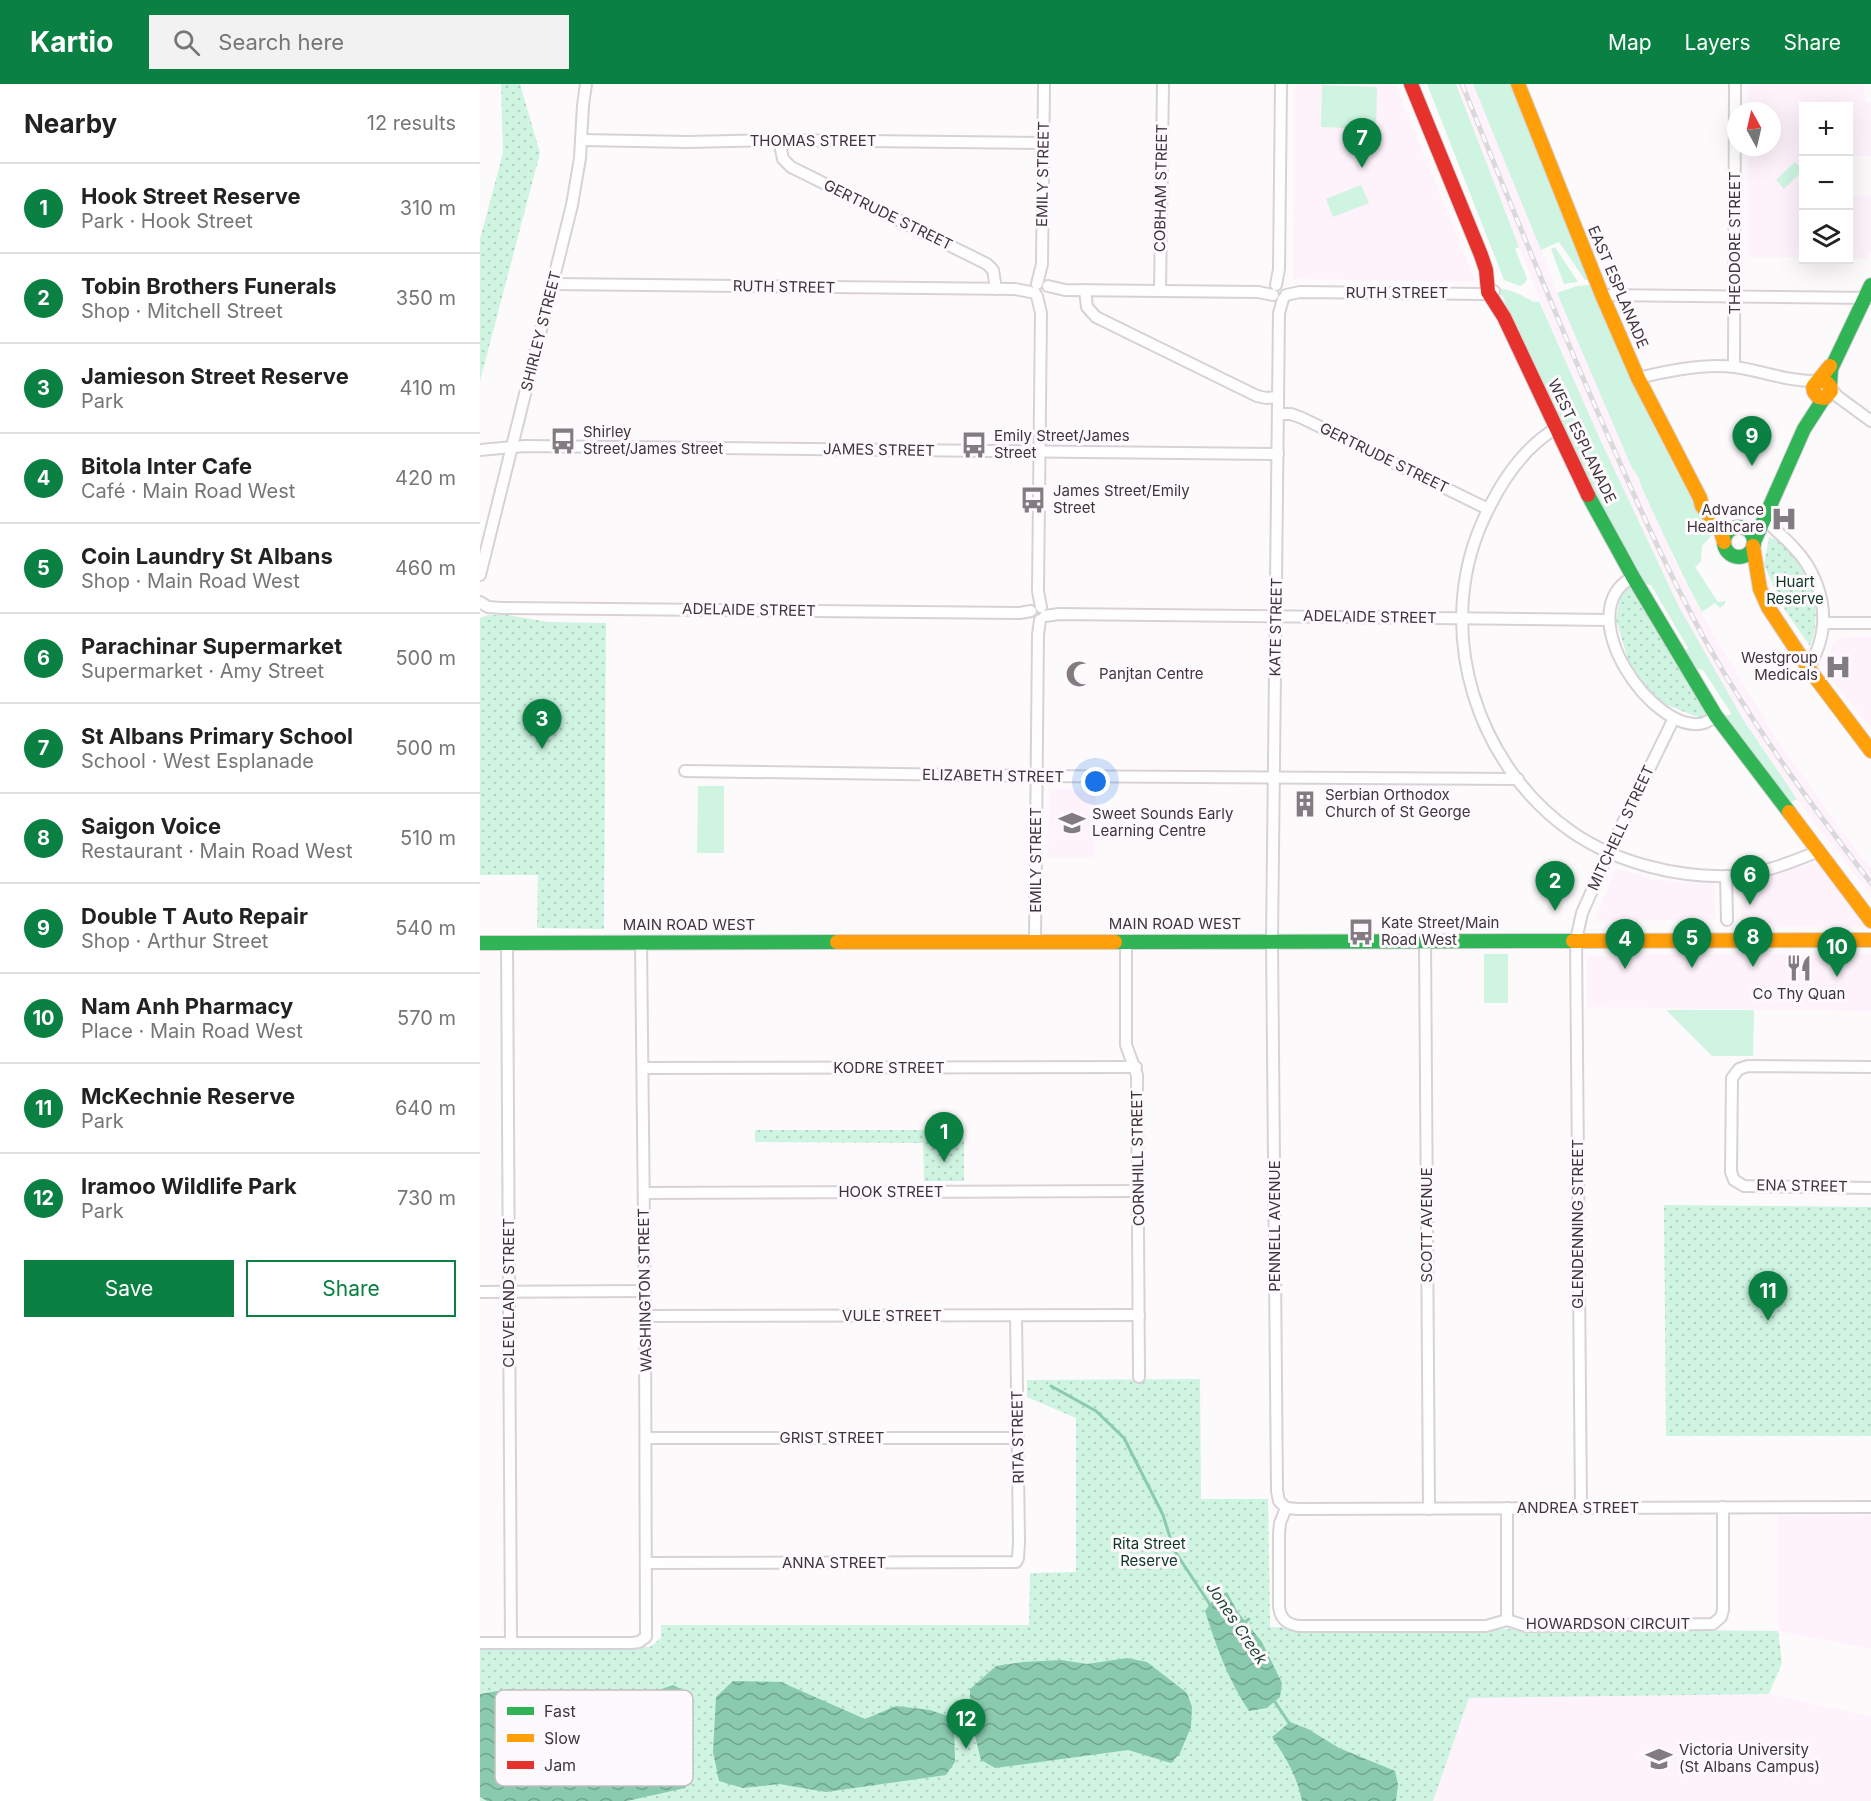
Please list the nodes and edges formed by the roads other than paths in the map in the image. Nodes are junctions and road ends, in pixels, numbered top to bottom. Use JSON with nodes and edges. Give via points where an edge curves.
{"nodes":[{"id":1,"x":586,"y":84,"type":"edge"},
{"id":2,"x":1044,"y":84,"type":"edge"},
{"id":3,"x":1163,"y":84,"type":"edge"},
{"id":4,"x":1281,"y":84,"type":"edge"},
{"id":5,"x":1411,"y":84,"type":"edge"},
{"id":6,"x":1518,"y":84,"type":"edge"},
{"id":7,"x":1735,"y":84,"type":"edge"},
{"id":8,"x":582,"y":140,"type":"junction"},
{"id":9,"x":779,"y":140,"type":"junction"},
{"id":10,"x":1043,"y":143,"type":"junction"},
{"id":11,"x":552,"y":284,"type":"junction"},
{"id":12,"x":1871,"y":285,"type":"edge"},
{"id":13,"x":996,"y":289,"type":"junction"},
{"id":14,"x":1041,"y":290,"type":"junction"},
{"id":15,"x":1085,"y":290,"type":"junction"},
{"id":16,"x":1160,"y":291,"type":"junction"},
{"id":17,"x":1279,"y":292,"type":"junction"},
{"id":18,"x":1491,"y":292,"type":"junction"},
{"id":19,"x":1602,"y":295,"type":"junction"},
{"id":20,"x":1735,"y":297,"type":"junction"},
{"id":21,"x":1868,"y":298,"type":"edge"},
{"id":22,"x":1734,"y":367,"type":"junction"},
{"id":23,"x":1638,"y":378,"type":"junction"},
{"id":24,"x":1822,"y":389,"type":"junction"},
{"id":25,"x":1278,"y":397,"type":"junction"},
{"id":26,"x":1278,"y":414,"type":"junction"},
{"id":27,"x":1871,"y":421,"type":"edge"},
{"id":28,"x":1555,"y":429,"type":"junction"},
{"id":29,"x":511,"y":448,"type":"junction"},
{"id":30,"x":480,"y":450,"type":"edge"},
{"id":31,"x":1041,"y":451,"type":"junction"},
{"id":32,"x":1278,"y":454,"type":"junction"},
{"id":33,"x":1773,"y":496,"type":"junction"},
{"id":34,"x":1700,"y":498,"type":"junction"},
{"id":35,"x":1488,"y":509,"type":"junction"},
{"id":36,"x":1738,"y":528,"type":"junction"},
{"id":37,"x":1758,"y":534,"type":"junction"},
{"id":38,"x":1724,"y":542,"type":"junction"},
{"id":39,"x":1736,"y":557,"type":"junction"},
{"id":40,"x":1756,"y":573,"type":"junction"},
{"id":41,"x":480,"y":575,"type":"edge"},
{"id":42,"x":1633,"y":577,"type":"junction"},
{"id":43,"x":480,"y":602,"type":"edge"},
{"id":44,"x":1036,"y":613,"type":"junction"},
{"id":45,"x":1276,"y":616,"type":"junction"},
{"id":46,"x":1462,"y":618,"type":"junction"},
{"id":47,"x":1609,"y":620,"type":"junction"},
{"id":48,"x":1824,"y":623,"type":"junction"},
{"id":49,"x":1871,"y":623,"type":"edge"},
{"id":50,"x":1809,"y":669,"type":"junction"},
{"id":51,"x":1716,"y":716,"type":"junction"},
{"id":52,"x":1674,"y":718,"type":"junction"},
{"id":53,"x":1871,"y":751,"type":"edge"},
{"id":54,"x":685,"y":771,"type":"dead end"},
{"id":55,"x":1036,"y":777,"type":"junction"},
{"id":56,"x":1274,"y":778,"type":"junction"},
{"id":57,"x":1518,"y":779,"type":"junction"},
{"id":58,"x":1819,"y":851,"type":"junction"},
{"id":59,"x":1609,"y":852,"type":"junction"},
{"id":60,"x":1726,"y":876,"type":"junction"},
{"id":61,"x":1727,"y":920,"type":"dead end"},
{"id":62,"x":1871,"y":921,"type":"edge"},
{"id":63,"x":1576,"y":940,"type":"junction"},
{"id":64,"x":1871,"y":940,"type":"edge"},
{"id":65,"x":1035,"y":941,"type":"junction"},
{"id":66,"x":1126,"y":941,"type":"junction"},
{"id":67,"x":1272,"y":941,"type":"junction"},
{"id":68,"x":1425,"y":941,"type":"junction"},
{"id":69,"x":507,"y":942,"type":"junction"},
{"id":70,"x":641,"y":942,"type":"junction"},
{"id":71,"x":480,"y":943,"type":"edge"},
{"id":72,"x":1136,"y":1067,"type":"junction"},
{"id":73,"x":1871,"y":1067,"type":"edge"},
{"id":74,"x":643,"y":1068,"type":"junction"},
{"id":75,"x":1871,"y":1188,"type":"edge"},
{"id":76,"x":1139,"y":1191,"type":"junction"},
{"id":77,"x":644,"y":1193,"type":"junction"},
{"id":78,"x":644,"y":1291,"type":"junction"},
{"id":79,"x":480,"y":1292,"type":"edge"},
{"id":80,"x":508,"y":1292,"type":"junction"},
{"id":81,"x":1139,"y":1315,"type":"junction"},
{"id":82,"x":645,"y":1316,"type":"junction"},
{"id":83,"x":1016,"y":1316,"type":"junction"},
{"id":84,"x":1139,"y":1377,"type":"dead end"},
{"id":85,"x":646,"y":1438,"type":"junction"},
{"id":86,"x":1018,"y":1438,"type":"junction"},
{"id":87,"x":1723,"y":1507,"type":"junction"},
{"id":88,"x":1871,"y":1507,"type":"edge"},
{"id":89,"x":1286,"y":1508,"type":"junction"},
{"id":90,"x":1507,"y":1508,"type":"junction"},
{"id":91,"x":1581,"y":1508,"type":"junction"},
{"id":92,"x":1429,"y":1509,"type":"junction"},
{"id":93,"x":1018,"y":1558,"type":"joint"},
{"id":94,"x":647,"y":1563,"type":"junction"},
{"id":95,"x":1508,"y":1620,"type":"junction"},
{"id":96,"x":480,"y":1643,"type":"edge"},
{"id":97,"x":511,"y":1643,"type":"junction"}],
"edges":[{"from":1,"to":8,"type":"street","name":"SHIRLEY STREET"},
{"from":2,"to":10,"type":"street","name":"EMILY STREET"},
{"from":3,"to":16,"type":"street","name":"COBHAM STREET"},
{"from":4,"to":17,"type":"street","name":"KATE STREET"},
{"from":5,"to":18,"type":"street","name":"WEST ESPLANADE","via":[[1493,280]]},
{"from":6,"to":19,"type":"street","name":"EAST ESPLANADE"},
{"from":7,"to":20,"type":"street","name":"THEODORE STREET"},
{"from":8,"to":9,"type":"street","name":"THOMAS STREET"},
{"from":8,"to":11,"type":"street","name":"SHIRLEY STREET","via":[[572,205]]},
{"from":9,"to":10,"type":"street","name":"THOMAS STREET"},
{"from":9,"to":13,"type":"street","name":"GERTRUDE STREET","via":[[783,159],[791,167],[987,264],[993,270]]},
{"from":10,"to":14,"type":"street","name":"EMILY STREET"},
{"from":11,"to":13,"type":"street","name":"RUTH STREET"},
{"from":11,"to":29,"type":"street","name":"SHIRLEY STREET"},
{"from":12,"to":21,"type":"street"},
{"from":13,"to":14,"type":"street","name":"RUTH STREET"},
{"from":14,"to":15,"type":"street","name":"RUTH STREET"},
{"from":14,"to":31,"type":"street","name":"EMILY STREET"},
{"from":15,"to":16,"type":"street","name":"RUTH STREET"},
{"from":15,"to":25,"type":"street","via":[[1087,308],[1093,315],[1257,396]]},
{"from":16,"to":17,"type":"street","name":"RUTH STREET"},
{"from":17,"to":18,"type":"street","name":"RUTH STREET"},
{"from":17,"to":25,"type":"street","name":"KATE STREET"},
{"from":18,"to":28,"type":"street","name":"WEST ESPLANADE","via":[[1503,304],[1504,316]]},
{"from":19,"to":20,"type":"street"},
{"from":19,"to":23,"type":"street","name":"EAST ESPLANADE"},
{"from":20,"to":21,"type":"street"},
{"from":20,"to":22,"type":"street","name":"THEODORE STREET"},
{"from":21,"to":24,"type":"street"},
{"from":22,"to":23,"type":"street","via":[[1663,371]]},
{"from":22,"to":24,"type":"street"},
{"from":23,"to":34,"type":"street","name":"EAST ESPLANADE"},
{"from":24,"to":27,"type":"street"},
{"from":24,"to":33,"type":"street"},
{"from":25,"to":26,"type":"street","name":"KATE STREET"},
{"from":26,"to":32,"type":"street","name":"KATE STREET"},
{"from":26,"to":35,"type":"street","name":"GERTRUDE STREET","via":[[1302,418]]},
{"from":28,"to":35,"type":"street","via":[[1523,457]]},
{"from":28,"to":42,"type":"street","name":"WEST ESPLANADE"},
{"from":29,"to":30,"type":"street","name":"JAMES STREET"},
{"from":29,"to":31,"type":"street","name":"JAMES STREET"},
{"from":29,"to":41,"type":"street","name":"SHIRLEY STREET"},
{"from":31,"to":32,"type":"street","name":"JAMES STREET"},
{"from":31,"to":44,"type":"street","name":"EMILY STREET"},
{"from":32,"to":45,"type":"street","name":"KATE STREET"},
{"from":33,"to":36,"type":"street","via":[[1754,518]]},
{"from":33,"to":37,"type":"street"},
{"from":34,"to":36,"type":"street","name":"EAST ESPLANADE"},
{"from":34,"to":38,"type":"street","name":"EAST ESPLANADE"},
{"from":35,"to":46,"type":"street","via":[[1468,564]]},
{"from":36,"to":37,"type":"street"},
{"from":36,"to":38,"type":"street","via":[[1727,533]]},
{"from":37,"to":39,"type":"street","via":[[1751,550]]},
{"from":37,"to":40,"type":"street"},
{"from":37,"to":48,"type":"street","via":[[1771,527],[1795,548],[1814,576]]},
{"from":38,"to":39,"type":"street","via":[[1726,550]]},
{"from":39,"to":40,"type":"street"},
{"from":40,"to":50,"type":"street","via":[[1768,607]]},
{"from":42,"to":47,"type":"street","via":[[1613,594]]},
{"from":42,"to":51,"type":"street","name":"WEST ESPLANADE"},
{"from":43,"to":44,"type":"street","name":"ADELAIDE STREET","via":[[488,608]]},
{"from":44,"to":45,"type":"street","name":"ADELAIDE STREET"},
{"from":44,"to":55,"type":"street","name":"EMILY STREET"},
{"from":45,"to":46,"type":"street","name":"ADELAIDE STREET"},
{"from":45,"to":56,"type":"street","name":"KATE STREET"},
{"from":46,"to":47,"type":"street","name":"ADELAIDE STREET"},
{"from":46,"to":57,"type":"street","via":[[1466,667],[1476,706],[1496,749]]},
{"from":47,"to":52,"type":"street","via":[[1612,643],[1630,676],[1653,703]]},
{"from":48,"to":49,"type":"street"},
{"from":48,"to":50,"type":"street"},
{"from":50,"to":53,"type":"street"},
{"from":51,"to":52,"type":"street","via":[[1704,723]]},
{"from":51,"to":58,"type":"street","name":"WEST ESPLANADE"},
{"from":52,"to":59,"type":"street","name":"MITCHELL STREET"},
{"from":54,"to":55,"type":"street","name":"ELIZABETH STREET"},
{"from":55,"to":56,"type":"street","name":"ELIZABETH STREET"},
{"from":55,"to":65,"type":"street","name":"EMILY STREET"},
{"from":56,"to":57,"type":"street","name":"ELIZABETH STREET"},
{"from":56,"to":67,"type":"street","name":"KATE STREET"},
{"from":57,"to":59,"type":"street","via":[[1562,824]]},
{"from":58,"to":60,"type":"street","via":[[1781,866]]},
{"from":58,"to":62,"type":"street","name":"WEST ESPLANADE"},
{"from":59,"to":60,"type":"street","via":[[1649,867]]},
{"from":59,"to":63,"type":"street","name":"MITCHELL STREET","via":[[1582,914]]},
{"from":60,"to":61,"type":"street"},
{"from":63,"to":64,"type":"street","name":"MAIN ROAD WEST"},
{"from":63,"to":68,"type":"street","name":"MAIN ROAD WEST"},
{"from":63,"to":91,"type":"street","name":"GLENDENNING STREET"},
{"from":65,"to":66,"type":"street","name":"MAIN ROAD WEST"},
{"from":65,"to":70,"type":"street","name":"MAIN ROAD WEST"},
{"from":66,"to":67,"type":"street","name":"MAIN ROAD WEST"},
{"from":66,"to":72,"type":"street","name":"CORNHILL STREET","via":[[1126,1045]]},
{"from":67,"to":68,"type":"street","name":"MAIN ROAD WEST"},
{"from":67,"to":89,"type":"street","name":"PENNELL AVENUE","via":[[1277,1491]]},
{"from":68,"to":92,"type":"street","name":"SCOTT AVENUE"},
{"from":69,"to":70,"type":"street","name":"MAIN ROAD WEST"},
{"from":69,"to":71,"type":"street","name":"MAIN ROAD WEST"},
{"from":69,"to":80,"type":"street","name":"CLEVELAND STREET"},
{"from":70,"to":74,"type":"street","name":"WASHINGTON STREET"},
{"from":72,"to":74,"type":"street","name":"KODRE STREET"},
{"from":72,"to":76,"type":"street","name":"CORNHILL STREET"},
{"from":73,"to":75,"type":"street","name":"ENA STREET","via":[[1748,1066],[1738,1070],[1732,1078],[1731,1172],[1734,1180],[1744,1185]]},
{"from":74,"to":77,"type":"street","name":"WASHINGTON STREET"},
{"from":76,"to":77,"type":"street","name":"HOOK STREET"},
{"from":76,"to":81,"type":"street","name":"CORNHILL STREET"},
{"from":77,"to":78,"type":"street","name":"WASHINGTON STREET"},
{"from":78,"to":80,"type":"street"},
{"from":78,"to":82,"type":"street","name":"WASHINGTON STREET"},
{"from":79,"to":80,"type":"street"},
{"from":80,"to":97,"type":"street","name":"CLEVELAND STREET"},
{"from":81,"to":83,"type":"street","name":"VULE STREET"},
{"from":81,"to":84,"type":"street","name":"CORNHILL STREET"},
{"from":82,"to":83,"type":"street","name":"VULE STREET"},
{"from":82,"to":85,"type":"street","name":"WASHINGTON STREET"},
{"from":83,"to":86,"type":"street","name":"RITA STREET"},
{"from":85,"to":86,"type":"street","name":"GRIST STREET"},
{"from":85,"to":94,"type":"street","name":"WASHINGTON STREET"},
{"from":86,"to":93,"type":"street","name":"RITA STREET"},
{"from":87,"to":88,"type":"street","name":"ANDREA STREET"},
{"from":87,"to":91,"type":"street","name":"ANDREA STREET"},
{"from":87,"to":95,"type":"street","name":"HOWARDSON CIRCUIT","via":[[1724,1610],[1713,1624],[1526,1626]]},
{"from":89,"to":92,"type":"street","name":"ANDREA STREET"},
{"from":89,"to":95,"type":"street","name":"HOWARDSON CIRCUIT","via":[[1279,1527],[1279,1607],[1282,1618],[1290,1624],[1486,1626]]},
{"from":90,"to":91,"type":"street","name":"ANDREA STREET"},
{"from":90,"to":92,"type":"street","name":"ANDREA STREET"},
{"from":90,"to":95,"type":"street"},
{"from":93,"to":94,"type":"street","name":"ANNA STREET","via":[[1009,1563]]},
{"from":94,"to":97,"type":"street","name":"WASHINGTON STREET","via":[[646,1637],[639,1642]]},
{"from":96,"to":97,"type":"street"}]}
